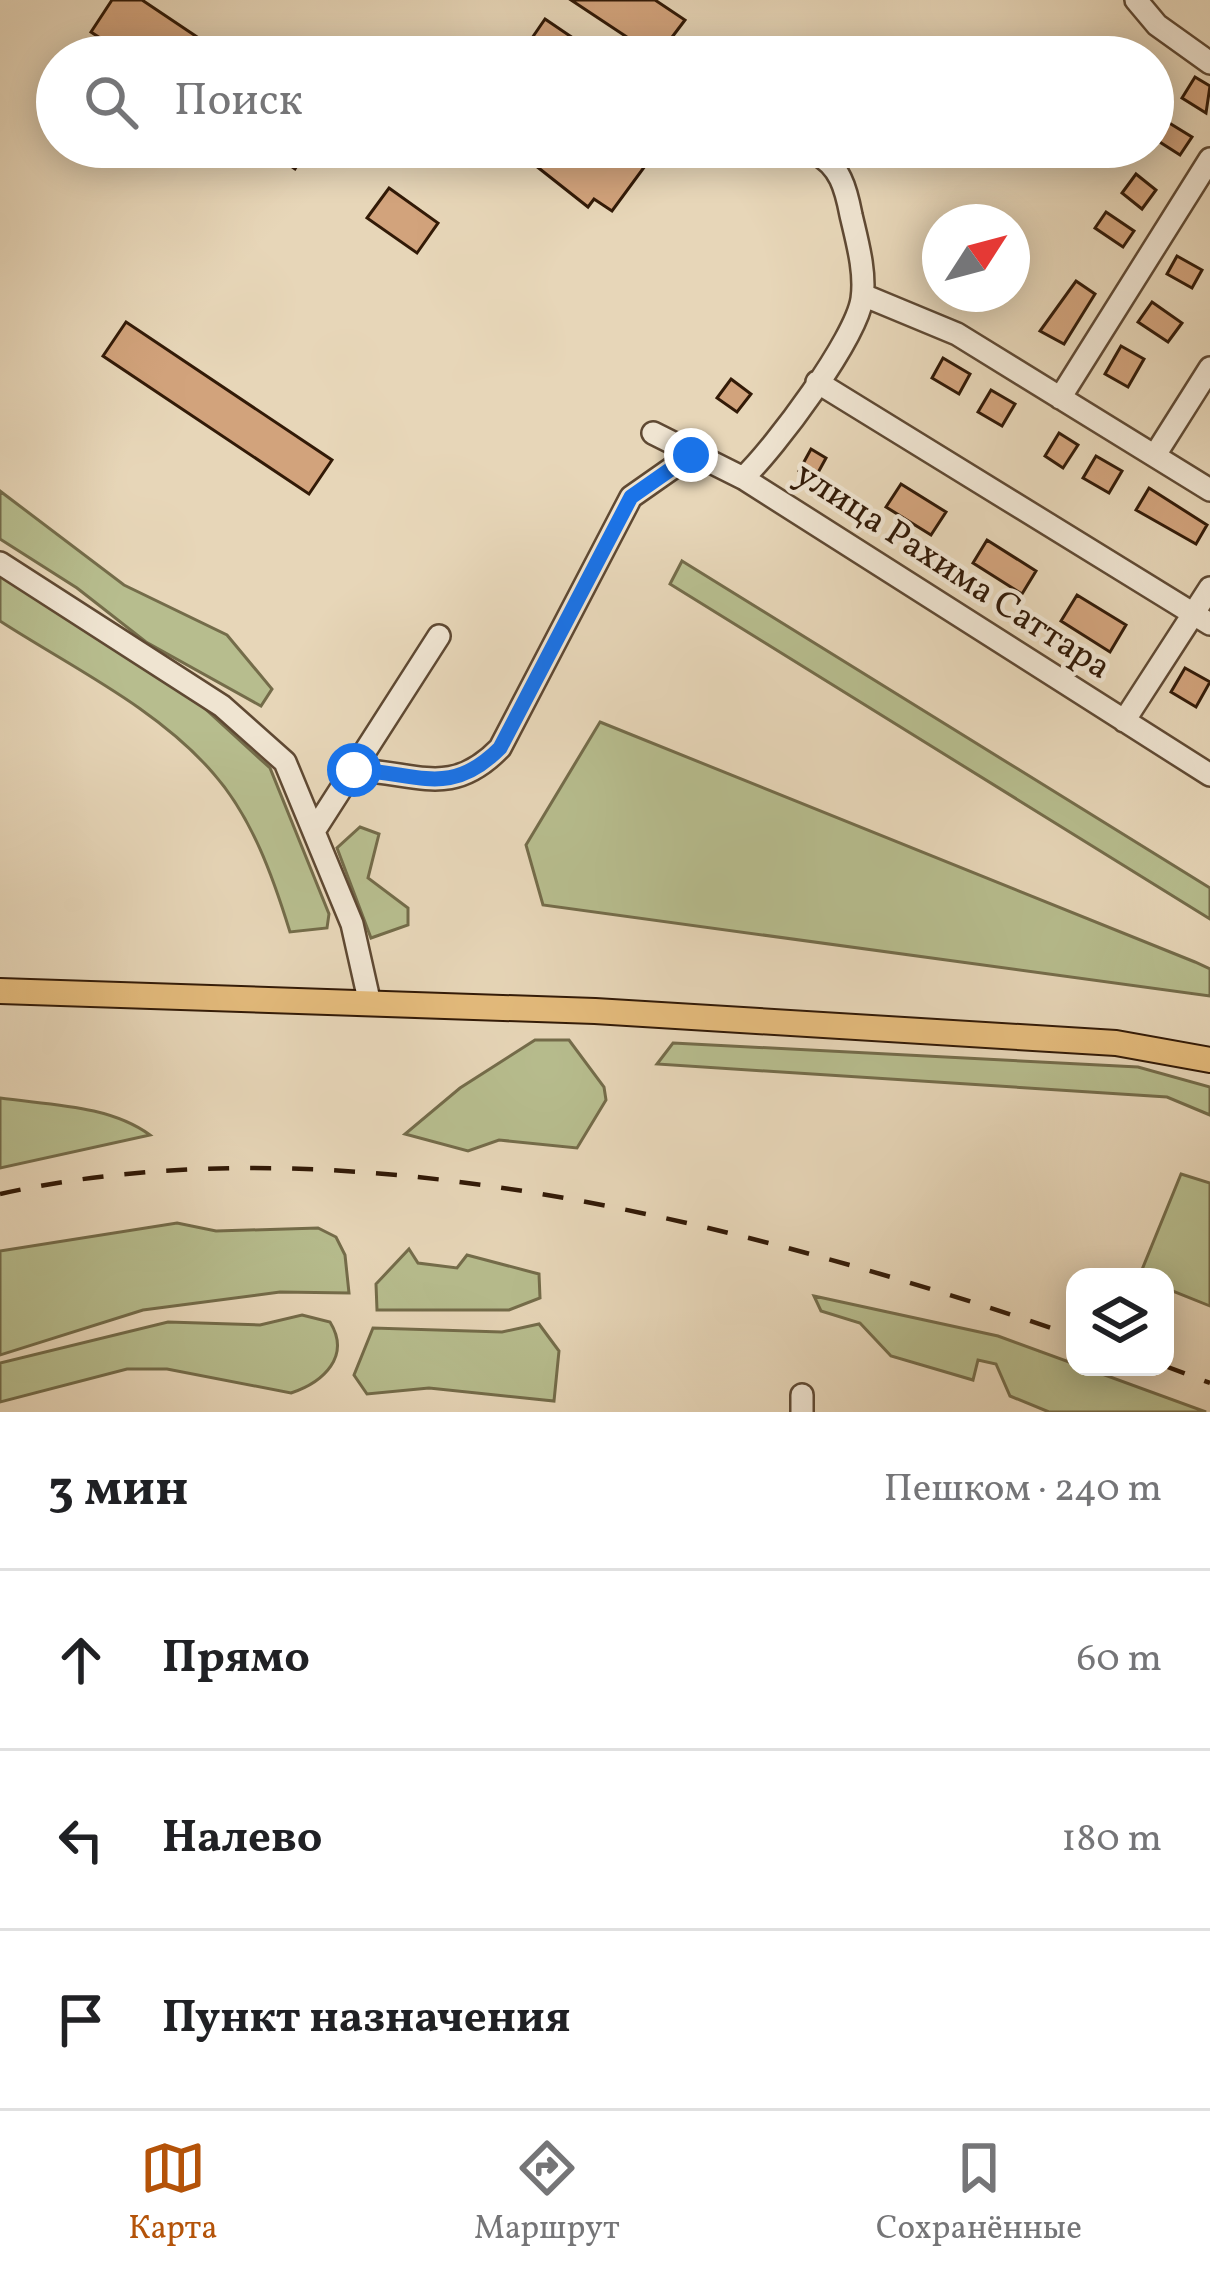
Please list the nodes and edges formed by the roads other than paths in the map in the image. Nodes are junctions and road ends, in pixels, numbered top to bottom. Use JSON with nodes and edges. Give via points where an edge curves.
{"nodes":[{"id":1,"x":1136,"y":0,"type":"edge"},
{"id":2,"x":1172,"y":36,"type":"edge"},
{"id":3,"x":1174,"y":37,"type":"edge"},
{"id":4,"x":1210,"y":63,"type":"edge"},
{"id":5,"x":1210,"y":159,"type":"edge"},
{"id":6,"x":834,"y":168,"type":"edge"},
{"id":7,"x":863,"y":295,"type":"junction"},
{"id":8,"x":1210,"y":368,"type":"edge"},
{"id":9,"x":817,"y":382,"type":"junction"},
{"id":10,"x":1060,"y":398,"type":"junction"},
{"id":11,"x":653,"y":434,"type":"dead end"},
{"id":12,"x":1155,"y":454,"type":"junction"},
{"id":13,"x":691,"y":455,"type":"junction"},
{"id":14,"x":743,"y":478,"type":"junction"},
{"id":15,"x":1210,"y":490,"type":"edge"},
{"id":16,"x":0,"y":562,"type":"edge"},
{"id":17,"x":1210,"y":588,"type":"edge"},
{"id":18,"x":1202,"y":619,"type":"edge"},
{"id":19,"x":439,"y":636,"type":"dead end"},
{"id":20,"x":1124,"y":722,"type":"junction"},
{"id":21,"x":354,"y":770,"type":"junction"},
{"id":22,"x":1210,"y":775,"type":"edge"},
{"id":23,"x":314,"y":831,"type":"junction"},
{"id":24,"x":0,"y":991,"type":"edge"},
{"id":25,"x":370,"y":1004,"type":"junction"},
{"id":26,"x":1210,"y":1060,"type":"edge"}],
"edges":[{"from":1,"to":2,"type":"street"},
{"from":3,"to":4,"type":"street"},
{"from":5,"to":10,"type":"street"},
{"from":6,"to":7,"type":"street"},
{"from":7,"to":9,"type":"street"},
{"from":7,"to":10,"type":"street","via":[[957,334]]},
{"from":8,"to":12,"type":"street"},
{"from":9,"to":14,"type":"street"},
{"from":9,"to":18,"type":"street"},
{"from":10,"to":12,"type":"street"},
{"from":11,"to":13,"type":"street","name":"улица Рахима Саттара"},
{"from":12,"to":15,"type":"street"},
{"from":13,"to":14,"type":"street","name":"улица Рахима Саттара"},
{"from":13,"to":21,"type":"street","via":[[631,497],[500,748],[474,774],[439,781]]},
{"from":14,"to":20,"type":"street","name":"улица Рахима Саттара"},
{"from":16,"to":23,"type":"street","via":[[222,706],[285,762]]},
{"from":17,"to":18,"type":"street"},
{"from":18,"to":20,"type":"street"},
{"from":19,"to":21,"type":"street"},
{"from":20,"to":22,"type":"street","name":"улица Рахима Саттара"},
{"from":21,"to":23,"type":"street"},
{"from":23,"to":25,"type":"street","via":[[352,924]]},
{"from":24,"to":25,"type":"main road"},
{"from":25,"to":26,"type":"main road","via":[[1116,1043]]}]}
